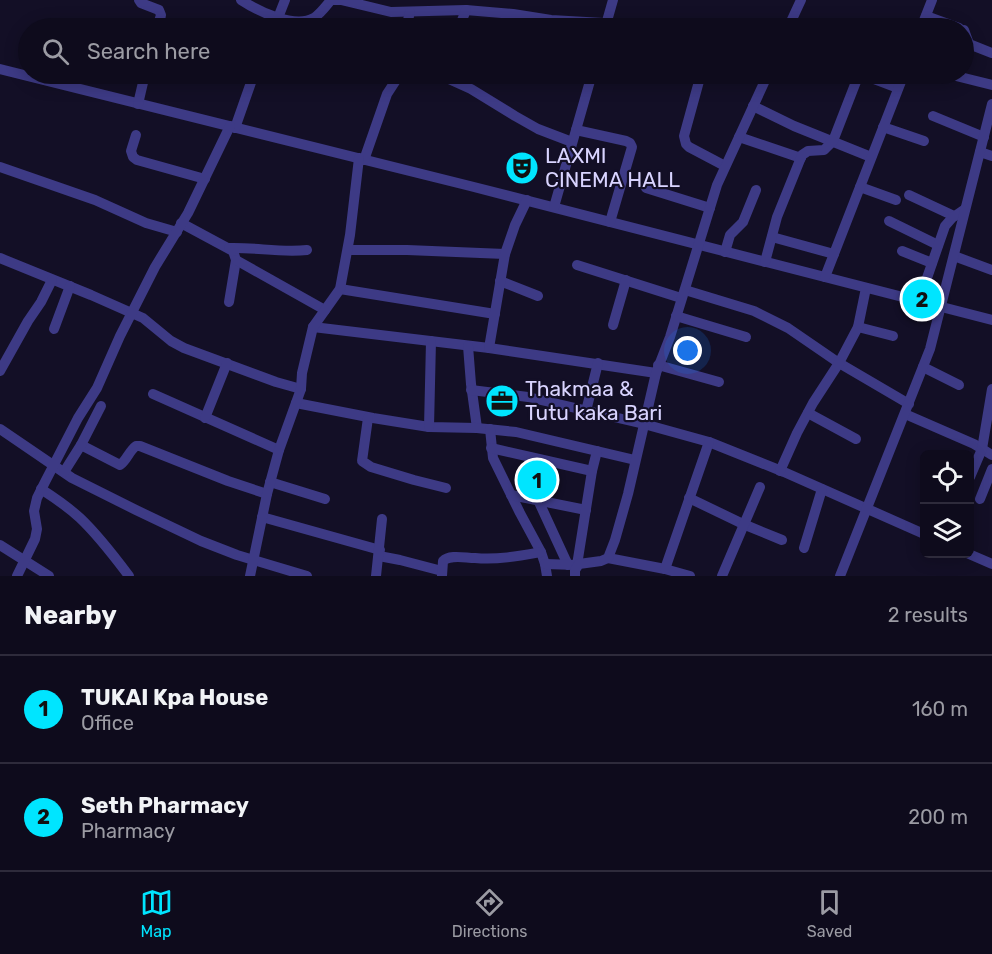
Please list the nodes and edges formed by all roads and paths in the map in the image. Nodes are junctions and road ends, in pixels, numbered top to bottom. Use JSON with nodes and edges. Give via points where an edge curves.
{"nodes":[{"id":1,"x":139,"y":0,"type":"edge"},
{"id":2,"x":241,"y":0,"type":"edge"},
{"id":3,"x":285,"y":0,"type":"edge"},
{"id":4,"x":331,"y":0,"type":"edge"},
{"id":5,"x":613,"y":0,"type":"edge"},
{"id":6,"x":801,"y":0,"type":"edge"},
{"id":7,"x":932,"y":0,"type":"edge"},
{"id":8,"x":429,"y":6,"type":"edge"},
{"id":9,"x":469,"y":7,"type":"edge"},
{"id":10,"x":410,"y":12,"type":"junction"},
{"id":11,"x":926,"y":16,"type":"joint"},
{"id":12,"x":159,"y":18,"type":"edge"},
{"id":13,"x":268,"y":18,"type":"edge"},
{"id":14,"x":278,"y":18,"type":"edge"},
{"id":15,"x":313,"y":18,"type":"edge"},
{"id":16,"x":408,"y":18,"type":"edge"},
{"id":17,"x":538,"y":18,"type":"edge"},
{"id":18,"x":607,"y":18,"type":"edge"},
{"id":19,"x":793,"y":18,"type":"edge"},
{"id":20,"x":932,"y":18,"type":"edge"},
{"id":21,"x":974,"y":46,"type":"edge"},
{"id":22,"x":992,"y":53,"type":"edge"},
{"id":23,"x":0,"y":69,"type":"edge"},
{"id":24,"x":18,"y":74,"type":"edge"},
{"id":25,"x":974,"y":80,"type":"edge"},
{"id":26,"x":59,"y":84,"type":"edge"},
{"id":27,"x":143,"y":84,"type":"edge"},
{"id":28,"x":250,"y":84,"type":"edge"},
{"id":29,"x":394,"y":84,"type":"edge"},
{"id":30,"x":460,"y":84,"type":"edge"},
{"id":31,"x":589,"y":84,"type":"edge"},
{"id":32,"x":698,"y":84,"type":"edge"},
{"id":33,"x":763,"y":84,"type":"edge"},
{"id":34,"x":856,"y":84,"type":"edge"},
{"id":35,"x":887,"y":84,"type":"edge"},
{"id":36,"x":900,"y":84,"type":"edge"},
{"id":37,"x":992,"y":85,"type":"edge"},
{"id":38,"x":898,"y":88,"type":"junction"},
{"id":39,"x":138,"y":104,"type":"junction"},
{"id":40,"x":992,"y":104,"type":"edge"},
{"id":41,"x":753,"y":106,"type":"junction"},
{"id":42,"x":933,"y":116,"type":"dead end"},
{"id":43,"x":232,"y":127,"type":"junction"},
{"id":44,"x":883,"y":127,"type":"junction"},
{"id":45,"x":576,"y":130,"type":"junction"},
{"id":46,"x":136,"y":135,"type":"dead end"},
{"id":47,"x":739,"y":137,"type":"junction"},
{"id":48,"x":984,"y":137,"type":"junction"},
{"id":49,"x":833,"y":141,"type":"junction"},
{"id":50,"x":924,"y":141,"type":"dead end"},
{"id":51,"x":572,"y":142,"type":"junction"},
{"id":52,"x":980,"y":152,"type":"junction"},
{"id":53,"x":992,"y":156,"type":"edge"},
{"id":54,"x":872,"y":157,"type":"junction"},
{"id":55,"x":801,"y":158,"type":"junction"},
{"id":56,"x":362,"y":159,"type":"junction"},
{"id":57,"x":0,"y":166,"type":"edge"},
{"id":58,"x":725,"y":166,"type":"junction"},
{"id":59,"x":205,"y":179,"type":"junction"},
{"id":60,"x":860,"y":187,"type":"junction"},
{"id":61,"x":646,"y":188,"type":"dead end"},
{"id":62,"x":756,"y":190,"type":"dead end"},
{"id":63,"x":909,"y":195,"type":"dead end"},
{"id":64,"x":526,"y":201,"type":"junction"},
{"id":65,"x":896,"y":201,"type":"dead end"},
{"id":66,"x":554,"y":207,"type":"junction"},
{"id":67,"x":710,"y":208,"type":"junction"},
{"id":68,"x":965,"y":209,"type":"junction"},
{"id":69,"x":954,"y":216,"type":"junction"},
{"id":70,"x":889,"y":221,"type":"dead end"},
{"id":71,"x":610,"y":222,"type":"junction"},
{"id":72,"x":179,"y":227,"type":"junction"},
{"id":73,"x":772,"y":237,"type":"junction"},
{"id":74,"x":698,"y":245,"type":"junction"},
{"id":75,"x":938,"y":245,"type":"junction"},
{"id":76,"x":229,"y":248,"type":"junction"},
{"id":77,"x":348,"y":249,"type":"junction"},
{"id":78,"x":307,"y":250,"type":"dead end"},
{"id":79,"x":902,"y":251,"type":"dead end"},
{"id":80,"x":725,"y":252,"type":"junction"},
{"id":81,"x":505,"y":254,"type":"junction"},
{"id":82,"x":834,"y":254,"type":"junction"},
{"id":83,"x":954,"y":256,"type":"junction"},
{"id":84,"x":0,"y":258,"type":"edge"},
{"id":85,"x":236,"y":260,"type":"junction"},
{"id":86,"x":765,"y":262,"type":"junction"},
{"id":87,"x":932,"y":262,"type":"junction"},
{"id":88,"x":577,"y":265,"type":"dead end"},
{"id":89,"x":992,"y":270,"type":"edge"},
{"id":90,"x":825,"y":277,"type":"junction"},
{"id":91,"x":52,"y":280,"type":"junction"},
{"id":92,"x":626,"y":280,"type":"junction"},
{"id":93,"x":500,"y":282,"type":"junction"},
{"id":94,"x":70,"y":286,"type":"junction"},
{"id":95,"x":866,"y":288,"type":"junction"},
{"id":96,"x":340,"y":289,"type":"junction"},
{"id":97,"x":683,"y":294,"type":"junction"},
{"id":98,"x":538,"y":296,"type":"dead end"},
{"id":99,"x":229,"y":302,"type":"dead end"},
{"id":100,"x":919,"y":302,"type":"junction"},
{"id":101,"x":941,"y":307,"type":"junction"},
{"id":102,"x":325,"y":310,"type":"junction"},
{"id":103,"x":133,"y":314,"type":"junction"},
{"id":104,"x":495,"y":314,"type":"junction"},
{"id":105,"x":676,"y":316,"type":"junction"},
{"id":106,"x":992,"y":320,"type":"edge"},
{"id":107,"x":613,"y":325,"type":"dead end"},
{"id":108,"x":313,"y":327,"type":"junction"},
{"id":109,"x":858,"y":327,"type":"junction"},
{"id":110,"x":54,"y":329,"type":"dead end"},
{"id":111,"x":893,"y":336,"type":"dead end"},
{"id":112,"x":746,"y":337,"type":"dead end"},
{"id":113,"x":431,"y":341,"type":"junction"},
{"id":114,"x":468,"y":346,"type":"junction"},
{"id":115,"x":489,"y":348,"type":"junction"},
{"id":116,"x":227,"y":363,"type":"junction"},
{"id":117,"x":598,"y":363,"type":"junction"},
{"id":118,"x":839,"y":363,"type":"junction"},
{"id":119,"x":923,"y":367,"type":"junction"},
{"id":120,"x":657,"y":369,"type":"junction"},
{"id":121,"x":0,"y":371,"type":"edge"},
{"id":122,"x":719,"y":382,"type":"dead end"},
{"id":123,"x":960,"y":385,"type":"dead end"},
{"id":124,"x":301,"y":389,"type":"junction"},
{"id":125,"x":992,"y":389,"type":"edge"},
{"id":126,"x":471,"y":390,"type":"junction"},
{"id":127,"x":153,"y":394,"type":"dead end"},
{"id":128,"x":296,"y":403,"type":"junction"},
{"id":129,"x":100,"y":406,"type":"dead end"},
{"id":130,"x":907,"y":409,"type":"junction"},
{"id":131,"x":586,"y":411,"type":"junction"},
{"id":132,"x":808,"y":413,"type":"junction"},
{"id":133,"x":205,"y":418,"type":"junction"},
{"id":134,"x":368,"y":418,"type":"junction"},
{"id":135,"x":644,"y":424,"type":"junction"},
{"id":136,"x":429,"y":427,"type":"junction"},
{"id":137,"x":477,"y":428,"type":"junction"},
{"id":138,"x":0,"y":429,"type":"edge"},
{"id":139,"x":490,"y":429,"type":"junction"},
{"id":140,"x":855,"y":439,"type":"dead end"},
{"id":141,"x":709,"y":442,"type":"junction"},
{"id":142,"x":81,"y":445,"type":"junction"},
{"id":143,"x":491,"y":448,"type":"junction"},
{"id":144,"x":982,"y":449,"type":"junction"},
{"id":145,"x":279,"y":450,"type":"junction"},
{"id":146,"x":597,"y":451,"type":"junction"},
{"id":147,"x":992,"y":455,"type":"edge"},
{"id":148,"x":635,"y":460,"type":"junction"},
{"id":149,"x":54,"y":465,"type":"junction"},
{"id":150,"x":974,"y":466,"type":"edge"},
{"id":151,"x":992,"y":468,"type":"edge"},
{"id":152,"x":592,"y":471,"type":"junction"},
{"id":153,"x":780,"y":471,"type":"junction"},
{"id":154,"x":63,"y":472,"type":"junction"},
{"id":155,"x":270,"y":482,"type":"junction"},
{"id":156,"x":759,"y":487,"type":"dead end"},
{"id":157,"x":446,"y":488,"type":"dead end"},
{"id":158,"x":42,"y":489,"type":"junction"},
{"id":159,"x":822,"y":489,"type":"junction"},
{"id":160,"x":267,"y":494,"type":"junction"},
{"id":161,"x":512,"y":495,"type":"junction"},
{"id":162,"x":689,"y":498,"type":"junction"},
{"id":163,"x":325,"y":499,"type":"dead end"},
{"id":164,"x":980,"y":499,"type":"dead end"},
{"id":165,"x":538,"y":500,"type":"junction"},
{"id":166,"x":868,"y":508,"type":"junction"},
{"id":167,"x":586,"y":510,"type":"junction"},
{"id":168,"x":262,"y":517,"type":"junction"},
{"id":169,"x":382,"y":519,"type":"dead end"},
{"id":170,"x":743,"y":524,"type":"junction"},
{"id":171,"x":920,"y":532,"type":"edge"},
{"id":172,"x":782,"y":540,"type":"dead end"},
{"id":173,"x":0,"y":545,"type":"edge"},
{"id":174,"x":804,"y":548,"type":"dead end"},
{"id":175,"x":541,"y":552,"type":"junction"},
{"id":176,"x":379,"y":553,"type":"junction"},
{"id":177,"x":974,"y":556,"type":"edge"},
{"id":178,"x":608,"y":558,"type":"junction"},
{"id":179,"x":253,"y":559,"type":"junction"},
{"id":180,"x":25,"y":561,"type":"junction"},
{"id":181,"x":545,"y":564,"type":"junction"},
{"id":182,"x":992,"y":564,"type":"edge"},
{"id":183,"x":573,"y":569,"type":"edge"},
{"id":184,"x":665,"y":569,"type":"junction"},
{"id":185,"x":442,"y":574,"type":"edge"},
{"id":186,"x":17,"y":576,"type":"edge"},
{"id":187,"x":49,"y":576,"type":"edge"},
{"id":188,"x":129,"y":576,"type":"edge"},
{"id":189,"x":250,"y":576,"type":"edge"},
{"id":190,"x":307,"y":576,"type":"edge"},
{"id":191,"x":376,"y":576,"type":"edge"},
{"id":192,"x":547,"y":576,"type":"edge"},
{"id":193,"x":690,"y":576,"type":"edge"},
{"id":194,"x":722,"y":576,"type":"edge"},
{"id":195,"x":840,"y":576,"type":"edge"}],
"edges":[{"from":1,"to":12,"type":"street","via":[[159,10]]},
{"from":2,"to":13,"type":"street"},
{"from":3,"to":14,"type":"street"},
{"from":4,"to":10,"type":"street"},
{"from":4,"to":15,"type":"street"},
{"from":5,"to":18,"type":"street"},
{"from":6,"to":19,"type":"street"},
{"from":7,"to":11,"type":"street"},
{"from":8,"to":9,"type":"street"},
{"from":8,"to":10,"type":"street"},
{"from":9,"to":17,"type":"street"},
{"from":10,"to":16,"type":"street"},
{"from":11,"to":20,"type":"street"},
{"from":21,"to":22,"type":"street"},
{"from":23,"to":24,"type":"street"},
{"from":25,"to":37,"type":"street"},
{"from":26,"to":39,"type":"street"},
{"from":27,"to":39,"type":"street"},
{"from":28,"to":43,"type":"street"},
{"from":29,"to":56,"type":"street"},
{"from":30,"to":51,"type":"street","via":[[538,129]]},
{"from":31,"to":45,"type":"street"},
{"from":32,"to":58,"type":"street","via":[[685,141]]},
{"from":33,"to":41,"type":"street"},
{"from":34,"to":49,"type":"street"},
{"from":35,"to":38,"type":"street"},
{"from":36,"to":38,"type":"street"},
{"from":38,"to":44,"type":"street"},
{"from":39,"to":43,"type":"street"},
{"from":40,"to":48,"type":"street"},
{"from":41,"to":47,"type":"street"},
{"from":41,"to":49,"type":"street"},
{"from":42,"to":48,"type":"street"},
{"from":43,"to":56,"type":"street"},
{"from":43,"to":59,"type":"street"},
{"from":44,"to":50,"type":"street"},
{"from":44,"to":54,"type":"street"},
{"from":45,"to":51,"type":"street"},
{"from":45,"to":71,"type":"street","via":[[626,141],[632,147]]},
{"from":46,"to":59,"type":"street","via":[[131,151],[137,160]]},
{"from":47,"to":55,"type":"street"},
{"from":47,"to":58,"type":"street"},
{"from":48,"to":52,"type":"street"},
{"from":49,"to":54,"type":"street"},
{"from":49,"to":55,"type":"street","via":[[824,150],[808,151]]},
{"from":51,"to":66,"type":"street"},
{"from":52,"to":53,"type":"street"},
{"from":52,"to":68,"type":"street"},
{"from":54,"to":60,"type":"street"},
{"from":55,"to":73,"type":"street"},
{"from":56,"to":64,"type":"street"},
{"from":56,"to":77,"type":"street"},
{"from":57,"to":72,"type":"street","via":[[146,223]]},
{"from":58,"to":67,"type":"street"},
{"from":59,"to":72,"type":"street"},
{"from":60,"to":65,"type":"street"},
{"from":60,"to":82,"type":"street"},
{"from":61,"to":67,"type":"street"},
{"from":62,"to":80,"type":"street","via":[[743,222],[730,235]]},
{"from":63,"to":69,"type":"street"},
{"from":64,"to":66,"type":"street"},
{"from":64,"to":81,"type":"street"},
{"from":66,"to":71,"type":"street"},
{"from":67,"to":74,"type":"street"},
{"from":68,"to":69,"type":"street"},
{"from":68,"to":83,"type":"street"},
{"from":69,"to":75,"type":"street","via":[[945,226]]},
{"from":70,"to":75,"type":"street"},
{"from":71,"to":74,"type":"street"},
{"from":72,"to":76,"type":"street"},
{"from":72,"to":103,"type":"street"},
{"from":73,"to":82,"type":"street"},
{"from":73,"to":86,"type":"street"},
{"from":74,"to":80,"type":"street"},
{"from":74,"to":97,"type":"street"},
{"from":75,"to":87,"type":"street"},
{"from":76,"to":78,"type":"street"},
{"from":76,"to":85,"type":"street"},
{"from":77,"to":81,"type":"street"},
{"from":77,"to":96,"type":"street"},
{"from":79,"to":87,"type":"street"},
{"from":80,"to":86,"type":"street"},
{"from":81,"to":93,"type":"street"},
{"from":82,"to":90,"type":"street"},
{"from":83,"to":89,"type":"street"},
{"from":83,"to":101,"type":"street"},
{"from":84,"to":91,"type":"street"},
{"from":85,"to":99,"type":"street"},
{"from":85,"to":102,"type":"street"},
{"from":86,"to":90,"type":"street"},
{"from":87,"to":100,"type":"street"},
{"from":88,"to":92,"type":"street"},
{"from":90,"to":95,"type":"street"},
{"from":91,"to":94,"type":"street"},
{"from":91,"to":121,"type":"street"},
{"from":92,"to":97,"type":"street"},
{"from":92,"to":107,"type":"street"},
{"from":93,"to":98,"type":"street"},
{"from":93,"to":104,"type":"street"},
{"from":94,"to":103,"type":"street"},
{"from":94,"to":110,"type":"street"},
{"from":95,"to":100,"type":"street"},
{"from":95,"to":109,"type":"street"},
{"from":96,"to":102,"type":"street"},
{"from":96,"to":104,"type":"street"},
{"from":97,"to":105,"type":"street"},
{"from":97,"to":118,"type":"street","via":[[754,311],[788,328]]},
{"from":100,"to":101,"type":"street"},
{"from":101,"to":106,"type":"street"},
{"from":101,"to":119,"type":"street"},
{"from":102,"to":108,"type":"street"},
{"from":103,"to":116,"type":"street","via":[[184,348]]},
{"from":103,"to":149,"type":"street"},
{"from":104,"to":115,"type":"street"},
{"from":105,"to":112,"type":"street"},
{"from":105,"to":120,"type":"street"},
{"from":108,"to":113,"type":"street"},
{"from":108,"to":124,"type":"street"},
{"from":109,"to":111,"type":"street"},
{"from":109,"to":118,"type":"street"},
{"from":113,"to":114,"type":"street"},
{"from":113,"to":136,"type":"street"},
{"from":114,"to":115,"type":"street"},
{"from":114,"to":126,"type":"street"},
{"from":115,"to":117,"type":"street"},
{"from":116,"to":124,"type":"street"},
{"from":116,"to":133,"type":"street"},
{"from":117,"to":120,"type":"street"},
{"from":117,"to":131,"type":"street"},
{"from":118,"to":130,"type":"street"},
{"from":118,"to":132,"type":"street"},
{"from":119,"to":123,"type":"street"},
{"from":119,"to":130,"type":"street"},
{"from":120,"to":122,"type":"street"},
{"from":120,"to":135,"type":"street"},
{"from":124,"to":128,"type":"street"},
{"from":125,"to":144,"type":"street"},
{"from":126,"to":131,"type":"street","via":[[528,397]]},
{"from":126,"to":137,"type":"street"},
{"from":127,"to":133,"type":"street"},
{"from":128,"to":134,"type":"street"},
{"from":128,"to":145,"type":"street"},
{"from":129,"to":142,"type":"street"},
{"from":130,"to":144,"type":"street"},
{"from":130,"to":166,"type":"street"},
{"from":131,"to":135,"type":"street"},
{"from":132,"to":140,"type":"street"},
{"from":132,"to":153,"type":"street"},
{"from":133,"to":145,"type":"street"},
{"from":134,"to":136,"type":"street"},
{"from":134,"to":157,"type":"street","via":[[365,464]]},
{"from":135,"to":141,"type":"street"},
{"from":135,"to":148,"type":"street"},
{"from":136,"to":137,"type":"street"},
{"from":137,"to":139,"type":"street"},
{"from":138,"to":149,"type":"street"},
{"from":139,"to":143,"type":"street"},
{"from":139,"to":146,"type":"street"},
{"from":141,"to":153,"type":"street"},
{"from":141,"to":162,"type":"street"},
{"from":142,"to":154,"type":"street"},
{"from":142,"to":160,"type":"street","via":[[120,465],[132,449],[140,446]]},
{"from":143,"to":152,"type":"street"},
{"from":143,"to":161,"type":"street"},
{"from":144,"to":147,"type":"street"},
{"from":144,"to":150,"type":"street"},
{"from":145,"to":155,"type":"street"},
{"from":146,"to":148,"type":"street"},
{"from":146,"to":152,"type":"street"},
{"from":148,"to":178,"type":"street"},
{"from":149,"to":154,"type":"street"},
{"from":149,"to":158,"type":"street"},
{"from":151,"to":164,"type":"street"},
{"from":152,"to":167,"type":"street"},
{"from":153,"to":159,"type":"street"},
{"from":154,"to":179,"type":"street","via":[[201,541]]},
{"from":155,"to":160,"type":"street"},
{"from":155,"to":163,"type":"street"},
{"from":156,"to":170,"type":"street"},
{"from":158,"to":180,"type":"street","via":[[34,511],[35,539]]},
{"from":158,"to":188,"type":"street","via":[[80,518]]},
{"from":159,"to":166,"type":"street"},
{"from":159,"to":174,"type":"street"},
{"from":160,"to":168,"type":"street"},
{"from":161,"to":165,"type":"street"},
{"from":161,"to":175,"type":"street"},
{"from":162,"to":170,"type":"street"},
{"from":162,"to":184,"type":"street"},
{"from":165,"to":167,"type":"street"},
{"from":165,"to":183,"type":"street"},
{"from":166,"to":171,"type":"street"},
{"from":166,"to":195,"type":"street"},
{"from":167,"to":183,"type":"street"},
{"from":168,"to":176,"type":"street"},
{"from":168,"to":179,"type":"street"},
{"from":169,"to":176,"type":"street"},
{"from":170,"to":172,"type":"street"},
{"from":170,"to":194,"type":"street"},
{"from":173,"to":180,"type":"street"},
{"from":175,"to":181,"type":"street"},
{"from":175,"to":185,"type":"street","via":[[489,559],[449,557],[444,559]]},
{"from":176,"to":185,"type":"street"},
{"from":176,"to":191,"type":"street"},
{"from":177,"to":182,"type":"street"},
{"from":178,"to":183,"type":"street"},
{"from":178,"to":184,"type":"street"},
{"from":179,"to":189,"type":"street"},
{"from":179,"to":190,"type":"street"},
{"from":180,"to":186,"type":"street"},
{"from":180,"to":187,"type":"street"},
{"from":181,"to":183,"type":"street"},
{"from":181,"to":192,"type":"street"},
{"from":184,"to":193,"type":"street"}]}
